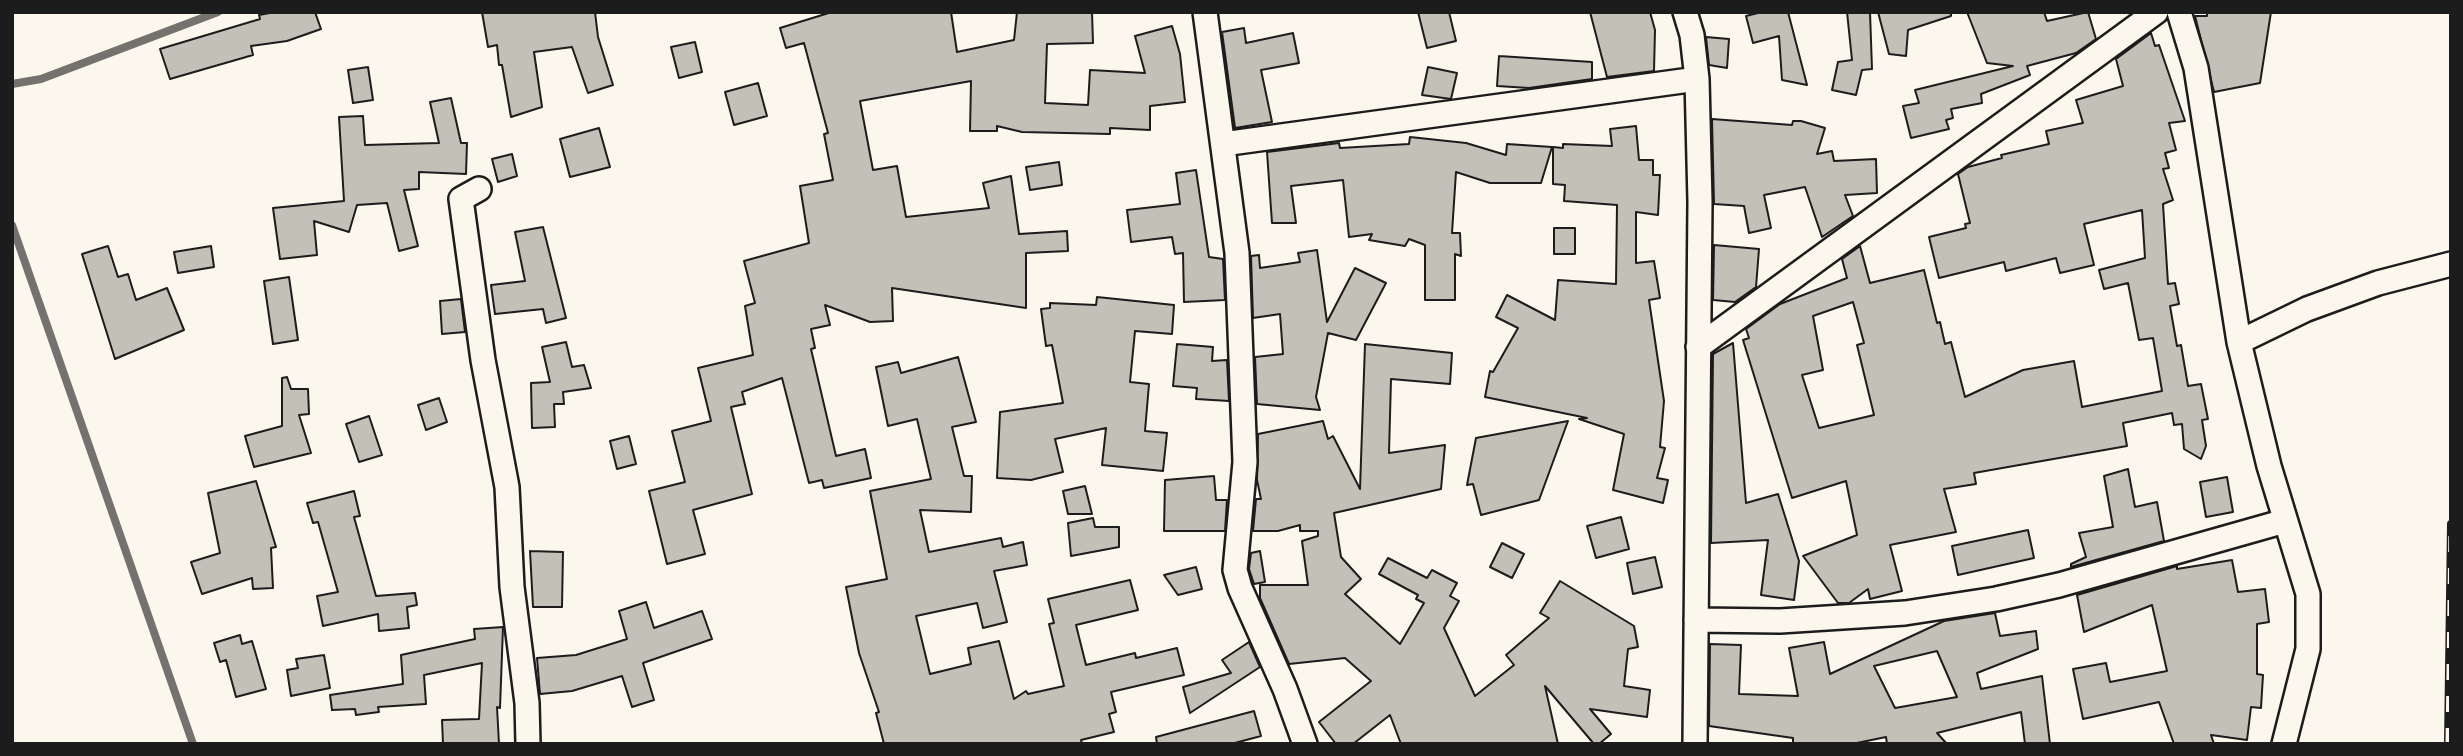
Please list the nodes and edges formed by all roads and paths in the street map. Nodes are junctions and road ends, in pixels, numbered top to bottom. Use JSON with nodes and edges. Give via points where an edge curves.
{"nodes":[{"id":1,"x":1205,"y":12,"type":"edge"},
{"id":2,"x":1685,"y":12,"type":"edge"},
{"id":3,"x":2156,"y":12,"type":"edge"},
{"id":4,"x":2179,"y":12,"type":"edge"},
{"id":5,"x":1696,"y":79,"type":"junction"},
{"id":6,"x":1223,"y":144,"type":"junction"},
{"id":7,"x":479,"y":189,"type":"dead end"},
{"id":8,"x":2451,"y":264,"type":"edge"},
{"id":9,"x":2239,"y":342,"type":"junction"},
{"id":10,"x":1698,"y":347,"type":"junction"},
{"id":11,"x":2285,"y":521,"type":"junction"},
{"id":12,"x":1696,"y":620,"type":"junction"},
{"id":13,"x":528,"y":744,"type":"edge"},
{"id":14,"x":1305,"y":744,"type":"edge"},
{"id":15,"x":1695,"y":744,"type":"edge"},
{"id":16,"x":2284,"y":744,"type":"edge"}],
"edges":[{"from":1,"to":6,"type":"street"},
{"from":2,"to":5,"type":"street"},
{"from":3,"to":10,"type":"street"},
{"from":4,"to":9,"type":"street","via":[[2196,68]]},
{"from":5,"to":6,"type":"street"},
{"from":5,"to":10,"type":"street"},
{"from":6,"to":14,"type":"street","via":[[1237,253],[1245,462],[1235,570]]},
{"from":7,"to":13,"type":"street","via":[[461,200],[483,360],[508,487],[512,587]]},
{"from":8,"to":9,"type":"street","via":[[2378,283],[2307,309]]},
{"from":9,"to":11,"type":"street"},
{"from":10,"to":12,"type":"street"},
{"from":11,"to":12,"type":"street","via":[[1996,599],[1905,613],[1780,621]]},
{"from":11,"to":16,"type":"street","via":[[2308,594],[2308,649]]},
{"from":12,"to":15,"type":"street"}]}
